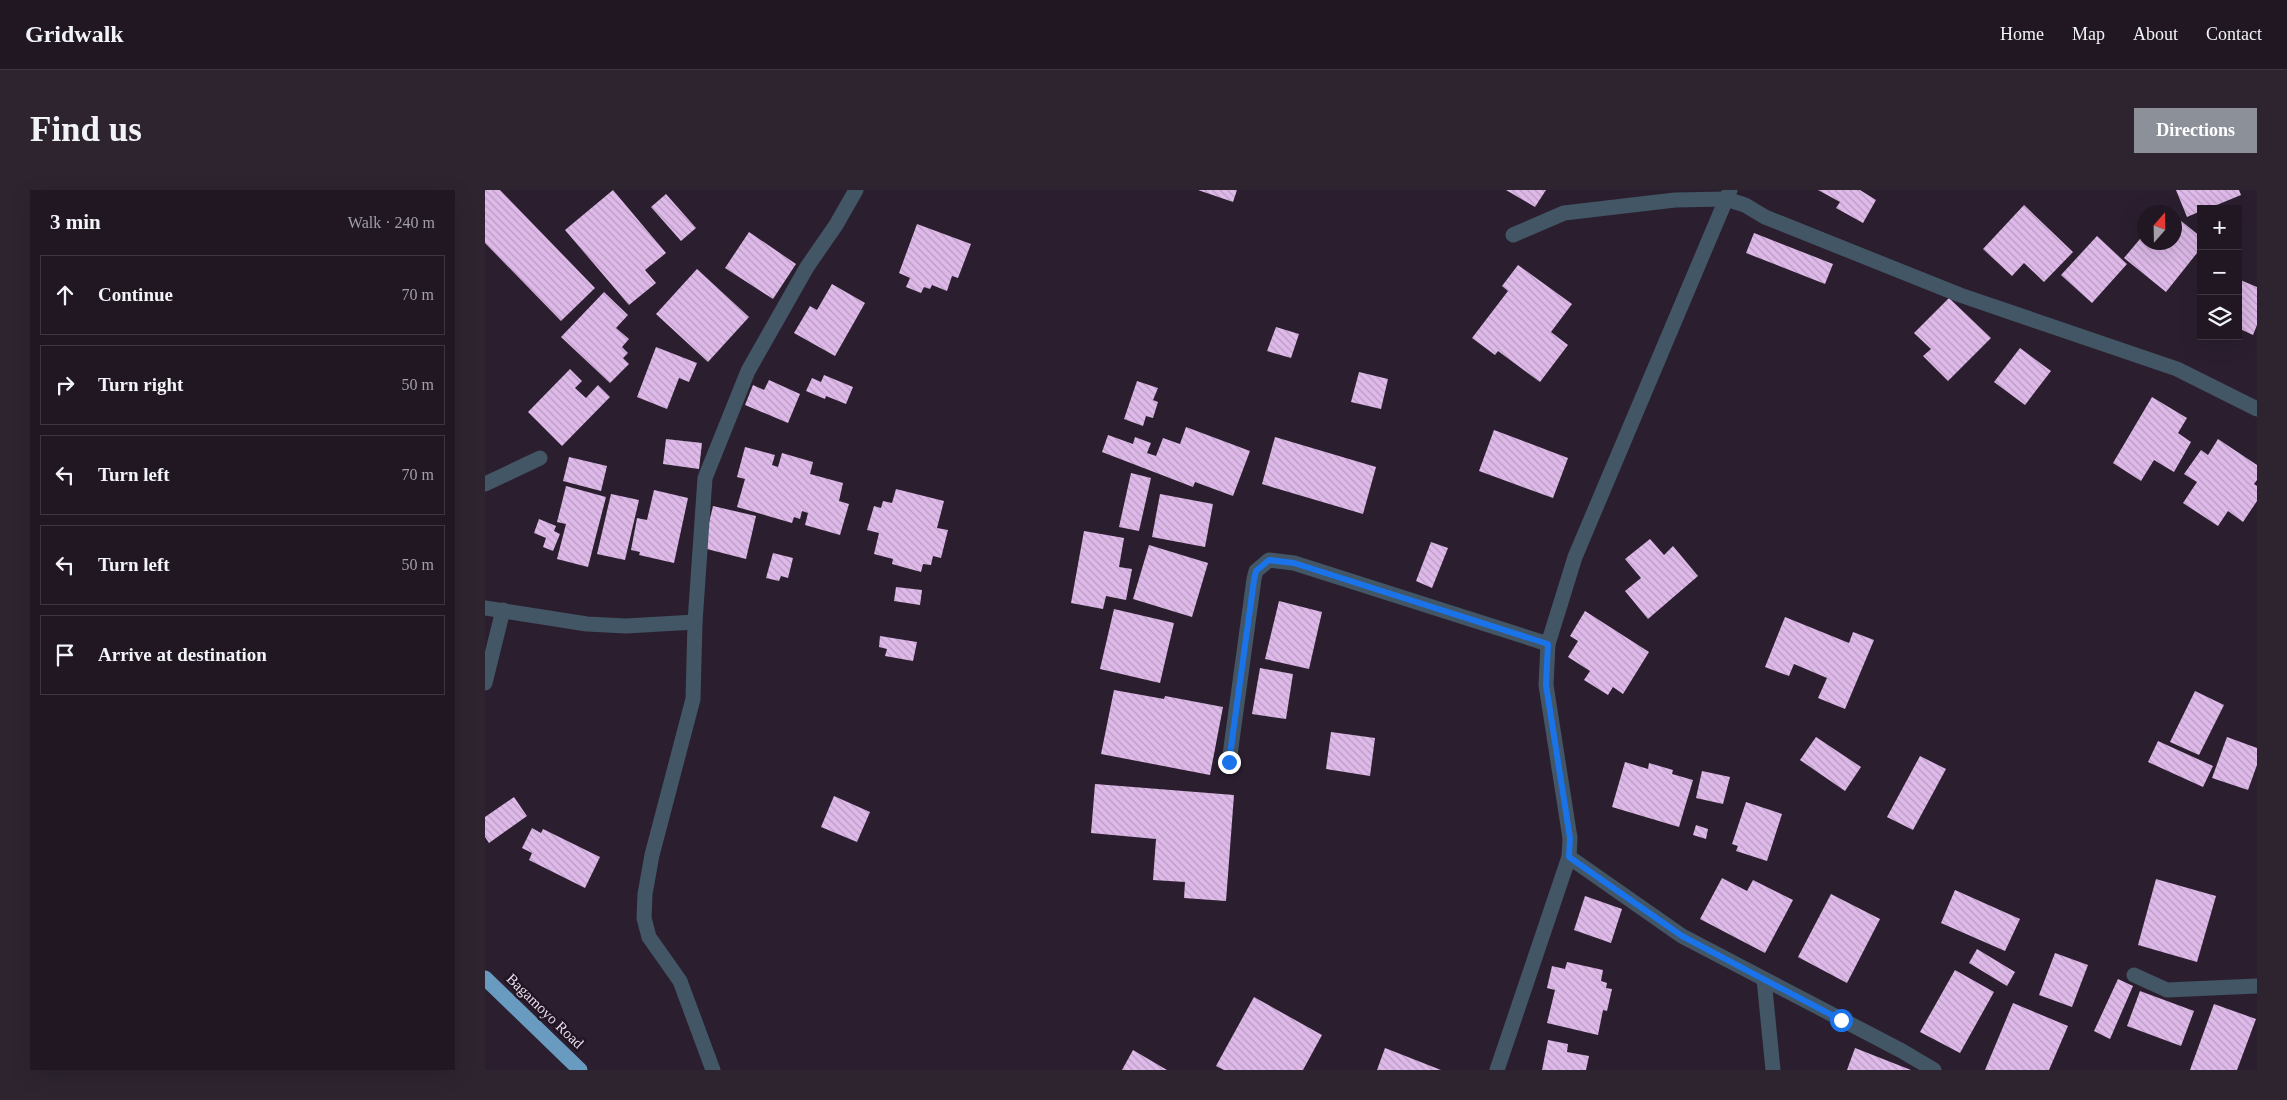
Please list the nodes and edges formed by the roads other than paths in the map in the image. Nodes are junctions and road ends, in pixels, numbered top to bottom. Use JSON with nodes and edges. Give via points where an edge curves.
{"nodes":[{"id":1,"x":856,"y":190,"type":"edge"},
{"id":2,"x":1728,"y":194,"type":"edge"},
{"id":3,"x":1513,"y":235,"type":"dead end"},
{"id":4,"x":2257,"y":409,"type":"edge"},
{"id":5,"x":540,"y":458,"type":"dead end"},
{"id":6,"x":485,"y":484,"type":"edge"},
{"id":7,"x":485,"y":608,"type":"edge"},
{"id":8,"x":503,"y":610,"type":"junction"},
{"id":9,"x":695,"y":622,"type":"junction"},
{"id":10,"x":1548,"y":644,"type":"junction"},
{"id":11,"x":485,"y":683,"type":"edge"},
{"id":12,"x":1229,"y":762,"type":"dead end"},
{"id":13,"x":1569,"y":857,"type":"junction"},
{"id":14,"x":2134,"y":975,"type":"dead end"},
{"id":15,"x":485,"y":978,"type":"edge"},
{"id":16,"x":1764,"y":979,"type":"junction"},
{"id":17,"x":2257,"y":986,"type":"edge"},
{"id":18,"x":580,"y":1070,"type":"edge"},
{"id":19,"x":713,"y":1070,"type":"edge"},
{"id":20,"x":1497,"y":1070,"type":"edge"},
{"id":21,"x":1773,"y":1070,"type":"edge"},
{"id":22,"x":1934,"y":1070,"type":"edge"}],
"edges":[{"from":1,"to":9,"type":"street","via":[[807,267],[748,371],[705,478]]},
{"from":2,"to":3,"type":"street","via":[[1564,213]]},
{"from":2,"to":4,"type":"street","via":[[1765,217],[1960,295],[2177,369]]},
{"from":2,"to":10,"type":"street","via":[[1575,557]]},
{"from":5,"to":6,"type":"street"},
{"from":7,"to":8,"type":"street"},
{"from":8,"to":9,"type":"street","via":[[587,624],[626,626]]},
{"from":8,"to":11,"type":"street"},
{"from":9,"to":19,"type":"street","via":[[693,699],[652,855],[644,918],[649,937],[680,981]]},
{"from":10,"to":12,"type":"street","via":[[1294,563],[1269,560],[1256,571],[1254,580]]},
{"from":10,"to":13,"type":"street","via":[[1546,685],[1570,838]]},
{"from":13,"to":16,"type":"street","via":[[1682,936]]},
{"from":13,"to":20,"type":"street"},
{"from":14,"to":17,"type":"street","via":[[2167,990]]},
{"from":15,"to":18,"type":"highway","name":"Bagamoyo Road"},
{"from":16,"to":21,"type":"street"},
{"from":16,"to":22,"type":"street"}]}
